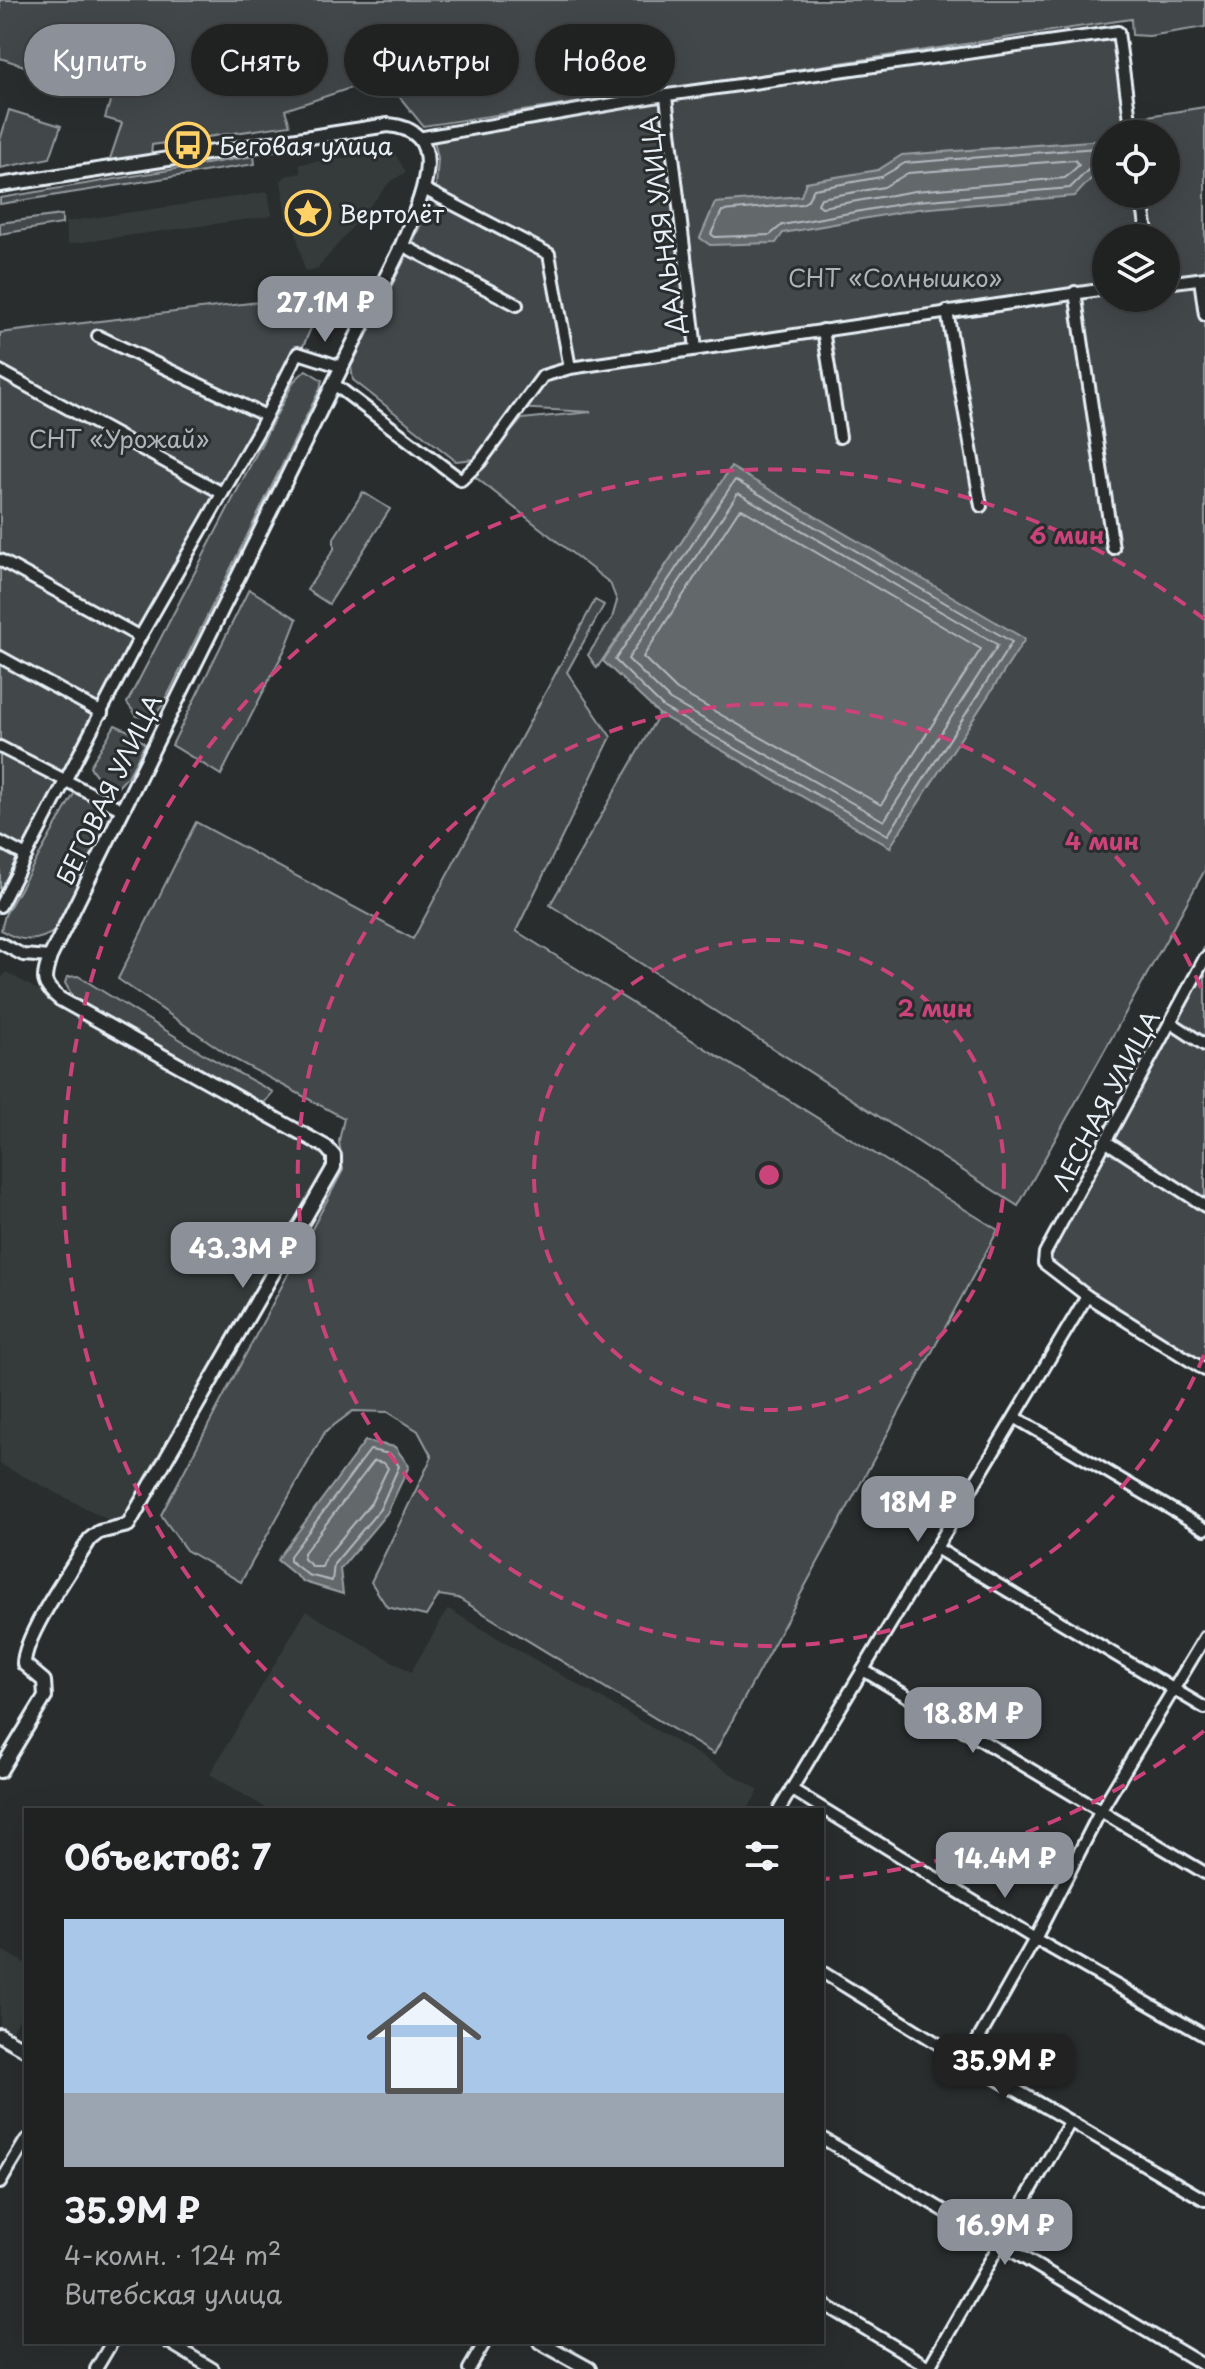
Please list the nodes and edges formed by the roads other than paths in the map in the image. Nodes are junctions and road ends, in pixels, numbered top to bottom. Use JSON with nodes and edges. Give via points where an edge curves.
{"nodes":[{"id":1,"x":666,"y":97,"type":"junction"},
{"id":2,"x":1130,"y":120,"type":"edge"},
{"id":3,"x":418,"y":138,"type":"junction"},
{"id":4,"x":0,"y":185,"type":"edge"},
{"id":5,"x":424,"y":189,"type":"junction"},
{"id":6,"x":402,"y":245,"type":"junction"},
{"id":7,"x":1202,"y":278,"type":"edge"},
{"id":8,"x":1180,"y":281,"type":"edge"},
{"id":9,"x":1092,"y":290,"type":"edge"},
{"id":10,"x":1075,"y":292,"type":"junction"},
{"id":11,"x":517,"y":305,"type":"dead end"},
{"id":12,"x":947,"y":311,"type":"junction"},
{"id":13,"x":1205,"y":315,"type":"edge"},
{"id":14,"x":823,"y":330,"type":"junction"},
{"id":15,"x":98,"y":336,"type":"dead end"},
{"id":16,"x":696,"y":349,"type":"junction"},
{"id":17,"x":342,"y":367,"type":"junction"},
{"id":18,"x":570,"y":368,"type":"junction"},
{"id":19,"x":0,"y":371,"type":"edge"},
{"id":20,"x":334,"y":384,"type":"junction"},
{"id":21,"x":266,"y":416,"type":"junction"},
{"id":22,"x":840,"y":437,"type":"dead end"},
{"id":23,"x":222,"y":493,"type":"junction"},
{"id":24,"x":981,"y":506,"type":"dead end"},
{"id":25,"x":1113,"y":548,"type":"dead end"},
{"id":26,"x":0,"y":560,"type":"edge"},
{"id":27,"x":140,"y":637,"type":"junction"},
{"id":28,"x":0,"y":657,"type":"edge"},
{"id":29,"x":102,"y":713,"type":"junction"},
{"id":30,"x":0,"y":747,"type":"edge"},
{"id":31,"x":64,"y":782,"type":"junction"},
{"id":32,"x":123,"y":810,"type":"junction"},
{"id":33,"x":0,"y":842,"type":"edge"},
{"id":34,"x":26,"y":856,"type":"junction"},
{"id":35,"x":0,"y":906,"type":"edge"},
{"id":36,"x":0,"y":943,"type":"edge"},
{"id":37,"x":50,"y":957,"type":"junction"},
{"id":38,"x":1205,"y":958,"type":"edge"},
{"id":39,"x":1170,"y":1022,"type":"junction"},
{"id":40,"x":1205,"y":1045,"type":"edge"},
{"id":41,"x":1105,"y":1141,"type":"junction"},
{"id":42,"x":1205,"y":1206,"type":"edge"},
{"id":43,"x":1087,"y":1296,"type":"junction"},
{"id":44,"x":1205,"y":1370,"type":"edge"},
{"id":45,"x":1016,"y":1418,"type":"junction"},
{"id":46,"x":1205,"y":1529,"type":"edge"},
{"id":47,"x":936,"y":1548,"type":"junction"},
{"id":48,"x":1205,"y":1637,"type":"edge"},
{"id":49,"x":863,"y":1670,"type":"junction"},
{"id":50,"x":1173,"y":1689,"type":"junction"},
{"id":51,"x":1205,"y":1708,"type":"edge"},
{"id":52,"x":0,"y":1771,"type":"edge"},
{"id":53,"x":791,"y":1789,"type":"junction"},
{"id":54,"x":780,"y":1808,"type":"edge"},
{"id":55,"x":822,"y":1808,"type":"edge"},
{"id":56,"x":824,"y":1809,"type":"edge"},
{"id":57,"x":1101,"y":1810,"type":"junction"},
{"id":58,"x":1205,"y":1873,"type":"edge"},
{"id":59,"x":1035,"y":1939,"type":"junction"},
{"id":60,"x":824,"y":1973,"type":"edge"},
{"id":61,"x":0,"y":2035,"type":"edge"},
{"id":62,"x":1205,"y":2036,"type":"edge"},
{"id":63,"x":24,"y":2049,"type":"edge"},
{"id":64,"x":966,"y":2061,"type":"junction"},
{"id":65,"x":1070,"y":2122,"type":"junction"},
{"id":66,"x":824,"y":2139,"type":"edge"},
{"id":67,"x":24,"y":2143,"type":"edge"},
{"id":68,"x":0,"y":2183,"type":"edge"},
{"id":69,"x":1203,"y":2194,"type":"edge"},
{"id":70,"x":1000,"y":2244,"type":"junction"},
{"id":71,"x":824,"y":2304,"type":"edge"},
{"id":72,"x":111,"y":2344,"type":"edge"},
{"id":73,"x":171,"y":2344,"type":"edge"},
{"id":74,"x":484,"y":2344,"type":"edge"},
{"id":75,"x":544,"y":2344,"type":"edge"},
{"id":76,"x":1205,"y":2366,"type":"edge"},
{"id":77,"x":930,"y":2368,"type":"edge"},
{"id":78,"x":96,"y":2369,"type":"edge"},
{"id":79,"x":213,"y":2369,"type":"edge"},
{"id":80,"x":469,"y":2369,"type":"edge"},
{"id":81,"x":589,"y":2369,"type":"edge"}],
"edges":[{"from":1,"to":2,"type":"street","via":[[1118,32]]},
{"from":1,"to":3,"type":"street"},
{"from":1,"to":16,"type":"street","name":"ДАЛЬНЯЯ УЛИЦА"},
{"from":3,"to":4,"type":"street","via":[[388,125]]},
{"from":3,"to":5,"type":"street","name":"БЕГОВАЯ УЛИЦА","via":[[429,168]]},
{"from":5,"to":6,"type":"street","name":"БЕГОВАЯ УЛИЦА"},
{"from":5,"to":18,"type":"street","via":[[549,254]]},
{"from":6,"to":11,"type":"street"},
{"from":6,"to":17,"type":"street","name":"БЕГОВАЯ УЛИЦА"},
{"from":7,"to":8,"type":"street"},
{"from":7,"to":13,"type":"street"},
{"from":9,"to":10,"type":"street"},
{"from":10,"to":12,"type":"street"},
{"from":10,"to":25,"type":"street"},
{"from":12,"to":14,"type":"street"},
{"from":12,"to":24,"type":"street"},
{"from":14,"to":16,"type":"street"},
{"from":14,"to":22,"type":"street"},
{"from":15,"to":21,"type":"street"},
{"from":16,"to":18,"type":"street"},
{"from":17,"to":20,"type":"street","name":"БЕГОВАЯ УЛИЦА"},
{"from":17,"to":21,"type":"street","via":[[298,353]]},
{"from":18,"to":20,"type":"street","via":[[543,376],[461,480]]},
{"from":19,"to":23,"type":"street"},
{"from":20,"to":32,"type":"street","name":"БЕГОВАЯ УЛИЦА"},
{"from":21,"to":23,"type":"street"},
{"from":23,"to":27,"type":"street"},
{"from":26,"to":27,"type":"street"},
{"from":27,"to":29,"type":"street"},
{"from":28,"to":29,"type":"street"},
{"from":29,"to":31,"type":"street"},
{"from":30,"to":31,"type":"street"},
{"from":31,"to":32,"type":"street"},
{"from":31,"to":34,"type":"street"},
{"from":32,"to":37,"type":"street","name":"БЕГОВАЯ УЛИЦА"},
{"from":33,"to":34,"type":"street"},
{"from":34,"to":35,"type":"street"},
{"from":36,"to":37,"type":"street","via":[[23,955]]},
{"from":37,"to":52,"type":"street","name":"БЕГОВАЯ УЛИЦА","via":[[44,977],[60,999],[326,1147],[334,1156],[334,1167],[128,1525],[90,1539],[35,1630],[24,1664],[44,1681],[45,1692]]},
{"from":38,"to":39,"type":"street","name":"ЛЕСНАЯ УЛИЦА"},
{"from":39,"to":40,"type":"street"},
{"from":39,"to":41,"type":"street","name":"ЛЕСНАЯ УЛИЦА"},
{"from":41,"to":42,"type":"street"},
{"from":41,"to":43,"type":"street","name":"ЛЕСНАЯ УЛИЦА","via":[[1045,1253],[1044,1263]]},
{"from":43,"to":44,"type":"street"},
{"from":43,"to":45,"type":"street"},
{"from":45,"to":46,"type":"street"},
{"from":45,"to":47,"type":"street"},
{"from":47,"to":49,"type":"street"},
{"from":47,"to":50,"type":"street"},
{"from":48,"to":50,"type":"street"},
{"from":49,"to":53,"type":"street"},
{"from":49,"to":57,"type":"street"},
{"from":50,"to":51,"type":"street"},
{"from":50,"to":57,"type":"street"},
{"from":53,"to":54,"type":"street"},
{"from":53,"to":55,"type":"street"},
{"from":56,"to":59,"type":"street"},
{"from":57,"to":58,"type":"street"},
{"from":57,"to":59,"type":"street"},
{"from":59,"to":62,"type":"street"},
{"from":59,"to":64,"type":"street"},
{"from":60,"to":64,"type":"street"},
{"from":61,"to":63,"type":"street"},
{"from":64,"to":65,"type":"street"},
{"from":65,"to":69,"type":"street"},
{"from":65,"to":70,"type":"street"},
{"from":66,"to":70,"type":"street"},
{"from":67,"to":68,"type":"street"},
{"from":70,"to":76,"type":"street"},
{"from":70,"to":77,"type":"street"},
{"from":71,"to":77,"type":"street"},
{"from":72,"to":78,"type":"street"},
{"from":73,"to":79,"type":"street"},
{"from":74,"to":80,"type":"street"},
{"from":75,"to":81,"type":"street"}]}
